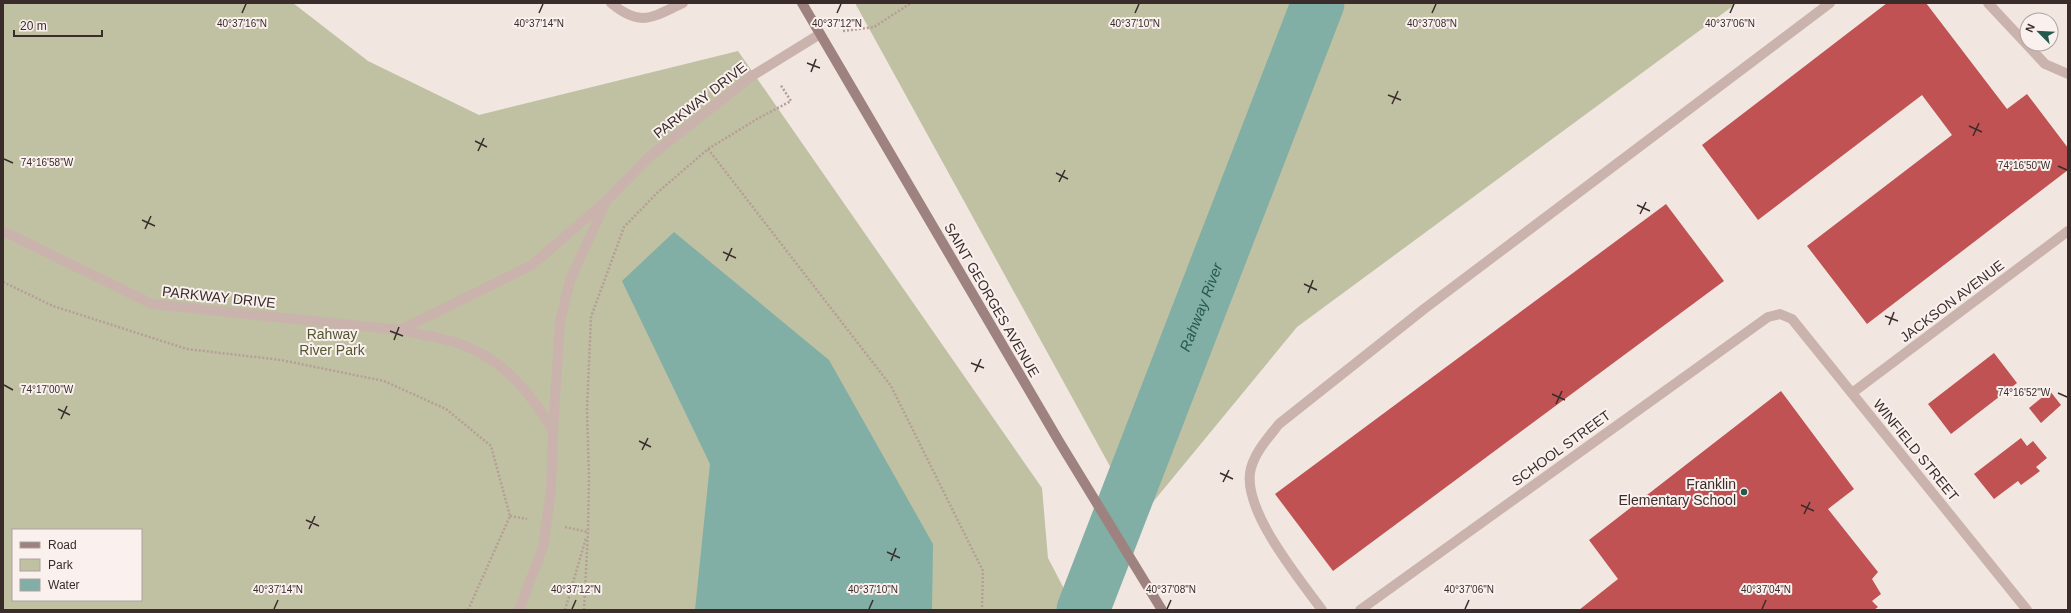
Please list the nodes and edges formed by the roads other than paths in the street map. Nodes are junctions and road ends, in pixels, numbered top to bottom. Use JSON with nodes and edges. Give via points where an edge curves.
{"nodes":[{"id":1,"x":611,"y":3,"type":"edge"},
{"id":2,"x":683,"y":3,"type":"edge"},
{"id":3,"x":1830,"y":3,"type":"edge"},
{"id":4,"x":1988,"y":3,"type":"edge"},
{"id":5,"x":806,"y":4,"type":"edge"},
{"id":6,"x":820,"y":34,"type":"junction"},
{"id":7,"x":2068,"y":74,"type":"edge"},
{"id":8,"x":607,"y":200,"type":"junction"},
{"id":9,"x":3,"y":231,"type":"edge"},
{"id":10,"x":2068,"y":231,"type":"edge"},
{"id":11,"x":1780,"y":314,"type":"joint"},
{"id":12,"x":400,"y":330,"type":"junction"},
{"id":13,"x":1852,"y":393,"type":"junction"},
{"id":14,"x":553,"y":430,"type":"junction"},
{"id":15,"x":519,"y":610,"type":"edge"},
{"id":16,"x":1162,"y":610,"type":"edge"},
{"id":17,"x":1322,"y":610,"type":"edge"},
{"id":18,"x":1360,"y":610,"type":"edge"},
{"id":19,"x":2027,"y":610,"type":"edge"}],
"edges":[{"from":1,"to":2,"type":"street","via":[[625,15],[647,19]]},
{"from":3,"to":17,"type":"street","via":[[1424,309],[1279,424],[1261,445],[1251,468],[1249,485],[1254,503],[1265,528]]},
{"from":4,"to":7,"type":"street","via":[[2045,64]]},
{"from":5,"to":6,"type":"main road","name":"SAINT GEORGES AVENUE"},
{"from":6,"to":8,"type":"street","name":"PARKWAY DRIVE","via":[[752,76],[649,158]]},
{"from":6,"to":16,"type":"main road","name":"SAINT GEORGES AVENUE","via":[[1060,443]]},
{"from":8,"to":12,"type":"street","name":"PARKWAY DRIVE","via":[[532,265]]},
{"from":8,"to":14,"type":"street","name":"PARKWAY DRIVE","via":[[570,280],[560,322]]},
{"from":9,"to":12,"type":"street","name":"PARKWAY DRIVE","via":[[152,304]]},
{"from":10,"to":13,"type":"street","name":"JACKSON AVENUE"},
{"from":11,"to":13,"type":"street","name":"WINFIELD STREET","via":[[1792,319]]},
{"from":11,"to":18,"type":"street","name":"SCHOOL STREET","via":[[1768,317]]},
{"from":12,"to":14,"type":"street","name":"PARKWAY DRIVE","via":[[463,345],[497,363],[521,384]]},
{"from":13,"to":19,"type":"street","name":"WINFIELD STREET"},
{"from":14,"to":15,"type":"street","name":"PARKWAY DRIVE","via":[[551,491],[543,547]]}]}
